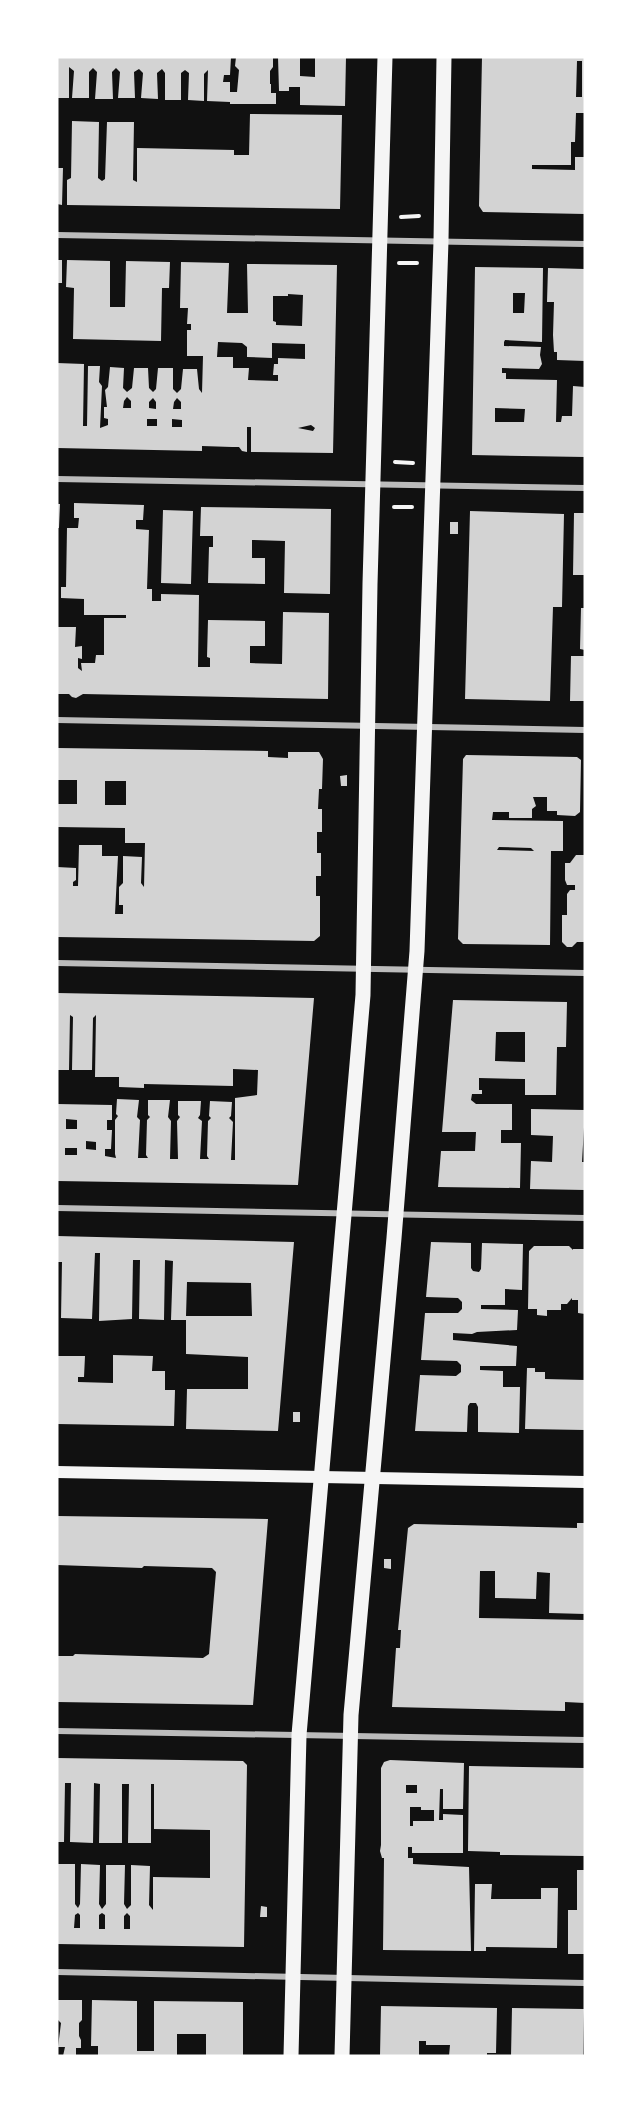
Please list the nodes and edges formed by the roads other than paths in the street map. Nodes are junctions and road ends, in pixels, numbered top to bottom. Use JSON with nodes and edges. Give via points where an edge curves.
{"nodes":[{"id":1,"x":385,"y":57,"type":"edge"},
{"id":2,"x":444,"y":57,"type":"edge"},
{"id":3,"x":57,"y":235,"type":"edge"},
{"id":4,"x":380,"y":240,"type":"junction"},
{"id":5,"x":441,"y":241,"type":"junction"},
{"id":6,"x":585,"y":244,"type":"edge"},
{"id":7,"x":57,"y":478,"type":"edge"},
{"id":8,"x":374,"y":484,"type":"junction"},
{"id":9,"x":432,"y":485,"type":"junction"},
{"id":10,"x":585,"y":488,"type":"edge"},
{"id":11,"x":57,"y":720,"type":"edge"},
{"id":12,"x":368,"y":726,"type":"junction"},
{"id":13,"x":426,"y":727,"type":"junction"},
{"id":14,"x":585,"y":730,"type":"edge"},
{"id":15,"x":57,"y":963,"type":"edge"},
{"id":16,"x":364,"y":968,"type":"junction"},
{"id":17,"x":416,"y":969,"type":"junction"},
{"id":18,"x":585,"y":973,"type":"edge"},
{"id":19,"x":57,"y":1208,"type":"edge"},
{"id":20,"x":345,"y":1213,"type":"junction"},
{"id":21,"x":396,"y":1214,"type":"junction"},
{"id":22,"x":585,"y":1218,"type":"edge"},
{"id":23,"x":57,"y":1472,"type":"edge"},
{"id":24,"x":321,"y":1477,"type":"junction"},
{"id":25,"x":372,"y":1478,"type":"junction"},
{"id":26,"x":585,"y":1482,"type":"edge"},
{"id":27,"x":57,"y":1731,"type":"edge"},
{"id":28,"x":299,"y":1735,"type":"junction"},
{"id":29,"x":349,"y":1736,"type":"junction"},
{"id":30,"x":585,"y":1740,"type":"edge"},
{"id":31,"x":57,"y":1972,"type":"edge"},
{"id":32,"x":293,"y":1977,"type":"junction"},
{"id":33,"x":344,"y":1978,"type":"junction"},
{"id":34,"x":585,"y":1983,"type":"edge"},
{"id":35,"x":291,"y":2056,"type":"edge"},
{"id":36,"x":342,"y":2056,"type":"edge"}],
"edges":[{"from":1,"to":4,"type":"main road"},
{"from":2,"to":5,"type":"main road"},
{"from":3,"to":4,"type":"street"},
{"from":4,"to":5,"type":"street"},
{"from":4,"to":8,"type":"main road"},
{"from":5,"to":6,"type":"street"},
{"from":5,"to":9,"type":"main road"},
{"from":7,"to":8,"type":"street"},
{"from":8,"to":9,"type":"street"},
{"from":8,"to":12,"type":"main road"},
{"from":9,"to":10,"type":"street"},
{"from":9,"to":13,"type":"main road"},
{"from":11,"to":12,"type":"street"},
{"from":12,"to":13,"type":"street"},
{"from":12,"to":16,"type":"main road"},
{"from":13,"to":14,"type":"street"},
{"from":13,"to":17,"type":"main road"},
{"from":15,"to":16,"type":"street"},
{"from":16,"to":17,"type":"street"},
{"from":16,"to":20,"type":"main road"},
{"from":17,"to":18,"type":"street"},
{"from":17,"to":21,"type":"main road"},
{"from":19,"to":20,"type":"street"},
{"from":20,"to":21,"type":"street"},
{"from":20,"to":24,"type":"main road"},
{"from":21,"to":22,"type":"street"},
{"from":21,"to":25,"type":"main road"},
{"from":23,"to":24,"type":"main road"},
{"from":24,"to":25,"type":"main road"},
{"from":24,"to":28,"type":"main road"},
{"from":25,"to":26,"type":"main road"},
{"from":25,"to":29,"type":"main road"},
{"from":27,"to":28,"type":"street"},
{"from":28,"to":29,"type":"street"},
{"from":28,"to":32,"type":"main road"},
{"from":29,"to":30,"type":"street"},
{"from":29,"to":33,"type":"main road"},
{"from":31,"to":32,"type":"street"},
{"from":32,"to":33,"type":"street"},
{"from":32,"to":35,"type":"main road"},
{"from":33,"to":34,"type":"street"},
{"from":33,"to":36,"type":"main road"}]}
